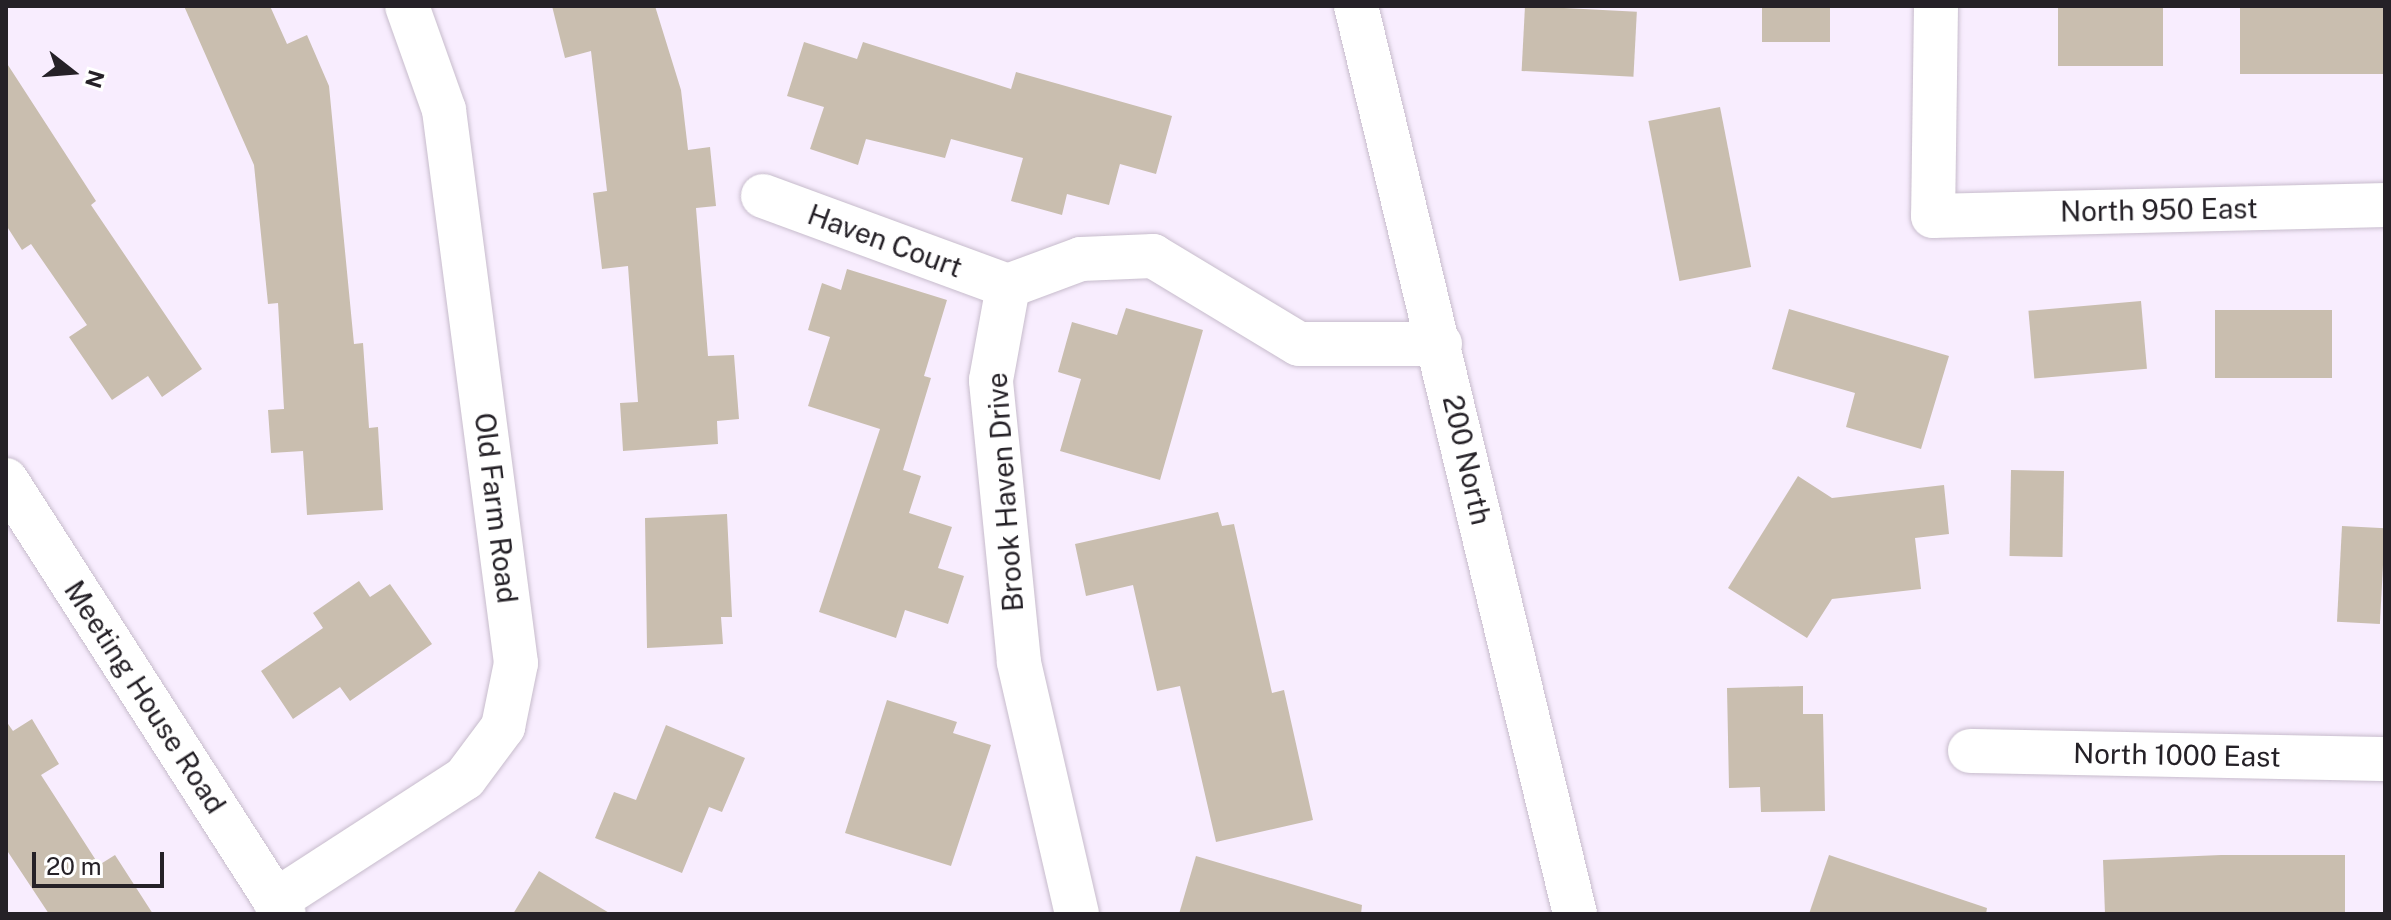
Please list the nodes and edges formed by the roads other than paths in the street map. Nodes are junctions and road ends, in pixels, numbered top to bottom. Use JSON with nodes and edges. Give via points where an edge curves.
{"nodes":[{"id":1,"x":407,"y":6,"type":"edge"},
{"id":2,"x":1356,"y":6,"type":"edge"},
{"id":3,"x":1936,"y":6,"type":"edge"},
{"id":4,"x":763,"y":196,"type":"dead end"},
{"id":5,"x":2385,"y":205,"type":"edge"},
{"id":6,"x":1008,"y":286,"type":"junction"},
{"id":7,"x":1440,"y":344,"type":"junction"},
{"id":8,"x":6,"y":480,"type":"edge"},
{"id":9,"x":1970,"y":751,"type":"dead end"},
{"id":10,"x":2385,"y":759,"type":"edge"},
{"id":11,"x":280,"y":907,"type":"edge"},
{"id":12,"x":1077,"y":914,"type":"edge"},
{"id":13,"x":1575,"y":914,"type":"edge"}],
"edges":[{"from":1,"to":11,"type":"street","name":"Old Farm Road","via":[[444,110],[516,663],[503,727],[465,778]]},
{"from":2,"to":7,"type":"street","name":"200 North"},
{"from":3,"to":5,"type":"street","name":"North 950 East","via":[[1933,216]]},
{"from":4,"to":6,"type":"street","name":"Haven Court"},
{"from":6,"to":7,"type":"street","via":[[1081,259],[1153,256],[1299,344]]},
{"from":6,"to":12,"type":"street","name":"Brook Haven Drive","via":[[991,380],[1019,662]]},
{"from":7,"to":13,"type":"street","name":"200 North"},
{"from":8,"to":11,"type":"street","name":"Meeting House Road"},
{"from":9,"to":10,"type":"street","name":"North 1000 East"}]}
